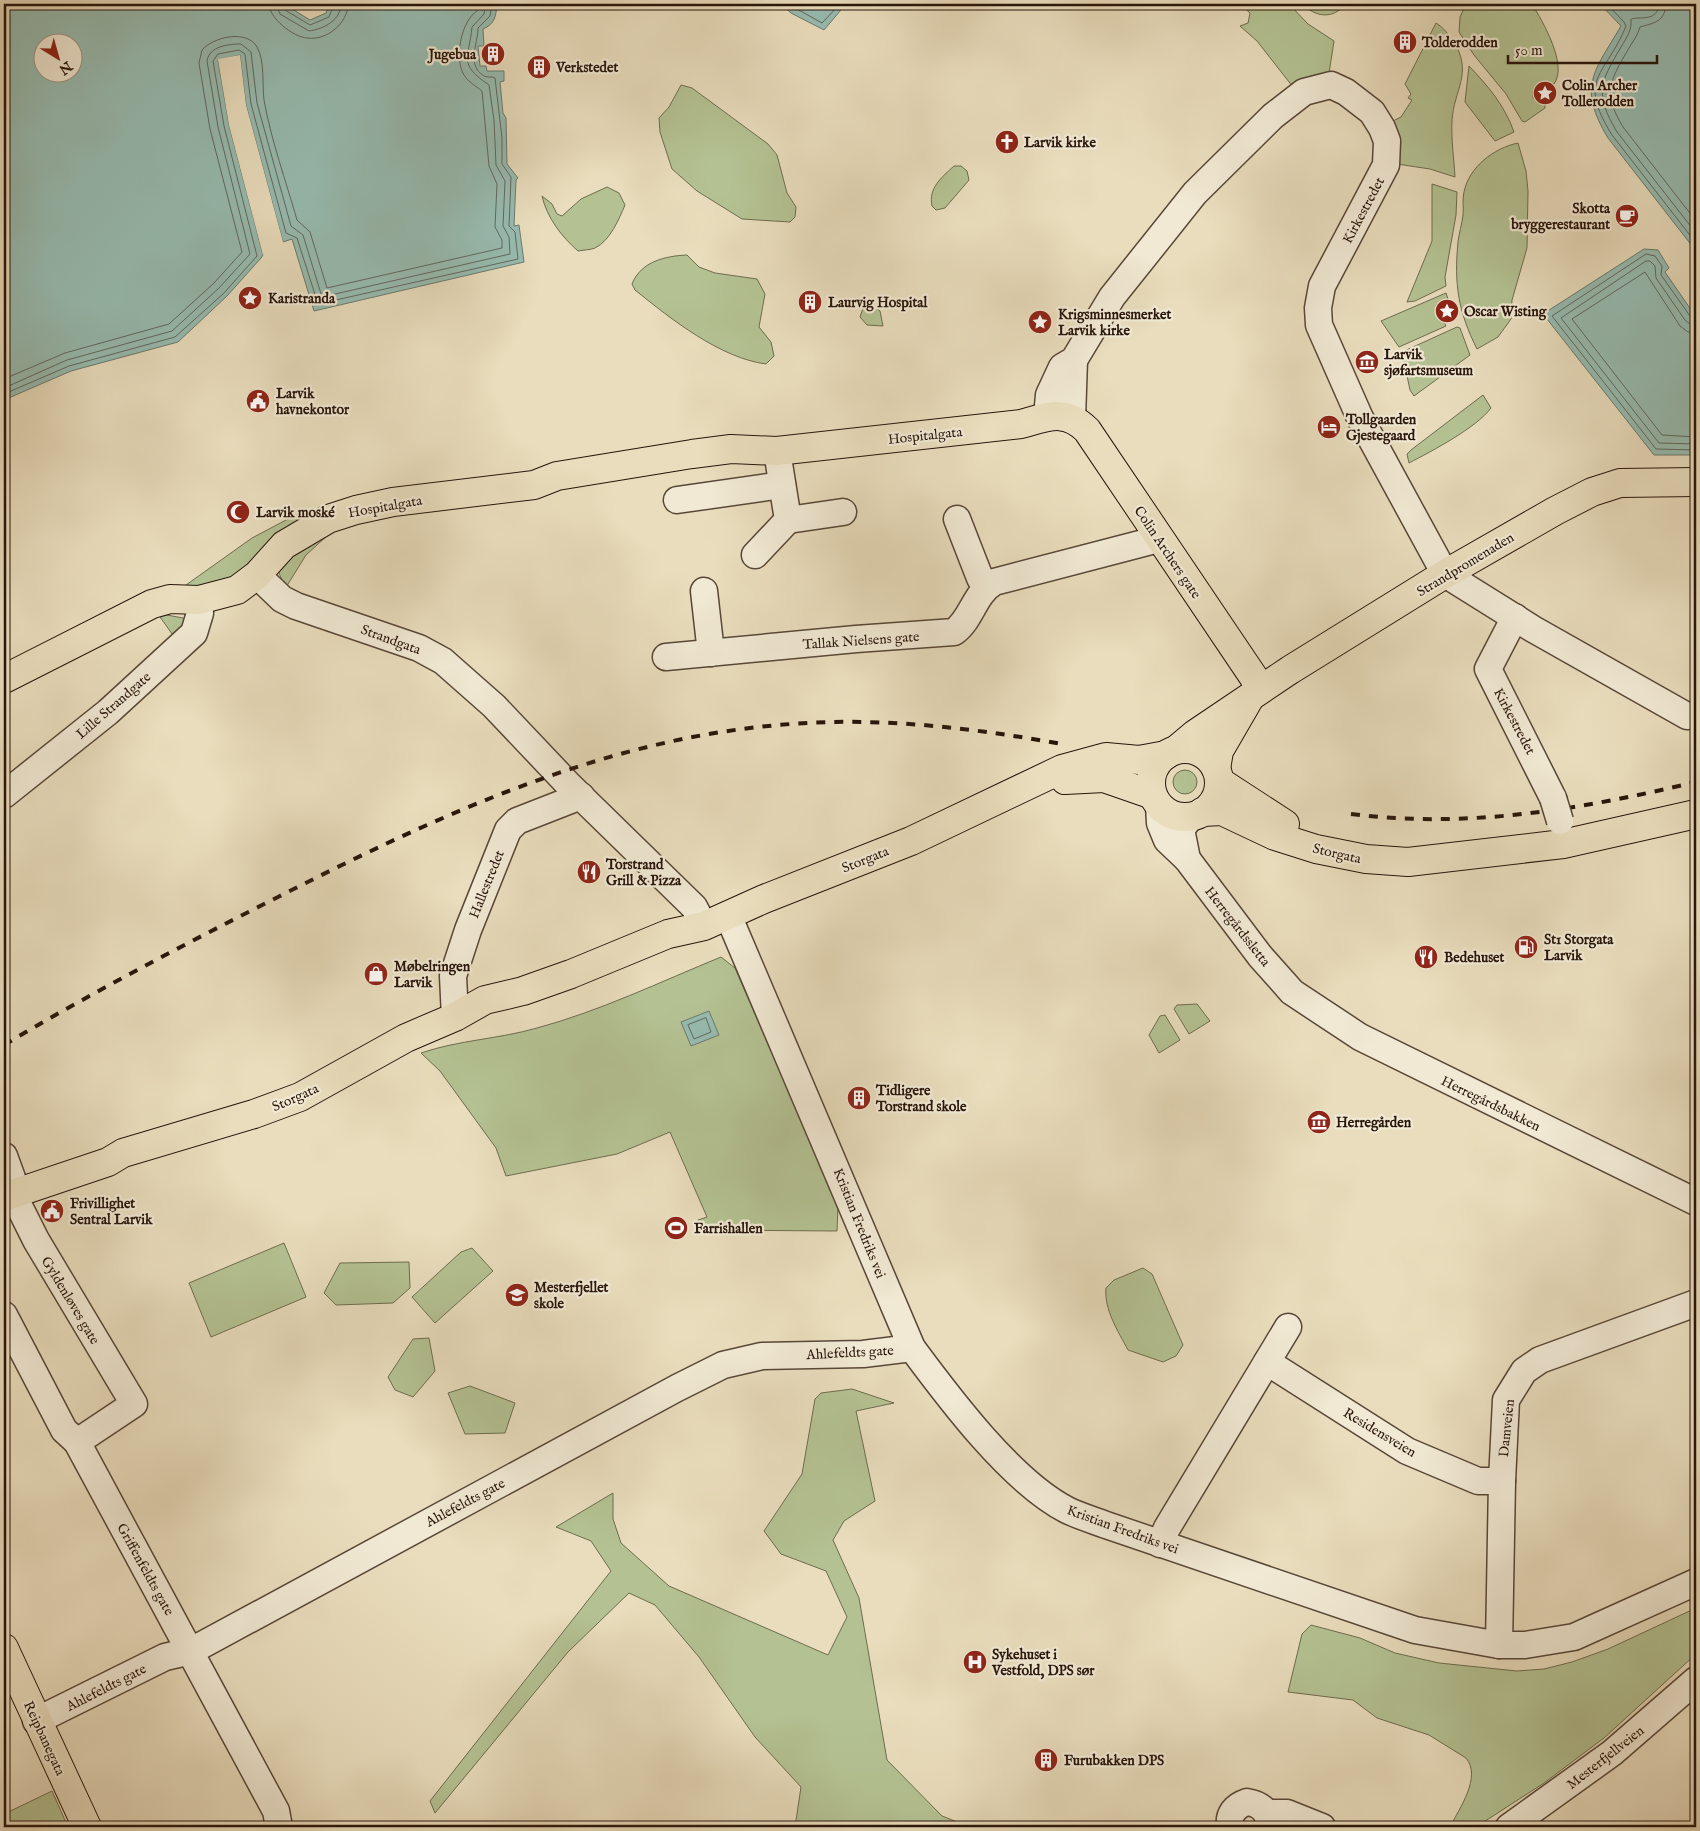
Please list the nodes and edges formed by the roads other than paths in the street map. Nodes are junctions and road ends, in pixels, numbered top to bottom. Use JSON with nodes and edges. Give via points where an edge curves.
{"nodes":[{"id":1,"x":1060,"y":417,"type":"junction"},
{"id":2,"x":777,"y":451,"type":"junction"},
{"id":3,"x":1696,"y":482,"type":"edge"},
{"id":4,"x":782,"y":485,"type":"junction"},
{"id":5,"x":677,"y":500,"type":"dead end"},
{"id":6,"x":843,"y":512,"type":"dead end"},
{"id":7,"x":956,"y":518,"type":"dead end"},
{"id":8,"x":788,"y":520,"type":"junction"},
{"id":9,"x":1159,"y":539,"type":"junction"},
{"id":10,"x":756,"y":555,"type":"dead end"},
{"id":11,"x":1445,"y":574,"type":"junction"},
{"id":12,"x":257,"y":575,"type":"junction"},
{"id":13,"x":986,"y":586,"type":"junction"},
{"id":14,"x":704,"y":591,"type":"dead end"},
{"id":15,"x":199,"y":600,"type":"junction"},
{"id":16,"x":1515,"y":617,"type":"junction"},
{"id":17,"x":712,"y":653,"type":"junction"},
{"id":18,"x":666,"y":657,"type":"dead end"},
{"id":19,"x":4,"y":678,"type":"edge"},
{"id":20,"x":1256,"y":692,"type":"junction"},
{"id":21,"x":1687,"y":716,"type":"dead end"},
{"id":22,"x":1171,"y":752,"type":"junction"},
{"id":23,"x":1218,"y":775,"type":"junction"},
{"id":24,"x":1024,"y":787,"type":"junction"},
{"id":25,"x":4,"y":795,"type":"edge"},
{"id":26,"x":581,"y":796,"type":"junction"},
{"id":27,"x":1156,"y":800,"type":"junction"},
{"id":28,"x":1196,"y":814,"type":"junction"},
{"id":29,"x":1696,"y":814,"type":"edge"},
{"id":30,"x":1558,"y":816,"type":"dead end"},
{"id":31,"x":1478,"y":854,"type":"junction"},
{"id":32,"x":1187,"y":859,"type":"junction"},
{"id":33,"x":728,"y":915,"type":"junction"},
{"id":34,"x":704,"y":926,"type":"junction"},
{"id":35,"x":1292,"y":992,"type":"joint"},
{"id":36,"x":455,"y":1017,"type":"junction"},
{"id":37,"x":6,"y":1185,"type":"edge"},
{"id":38,"x":1696,"y":1202,"type":"edge"},
{"id":39,"x":1696,"y":1304,"type":"edge"},
{"id":40,"x":4,"y":1315,"type":"edge"},
{"id":41,"x":1288,"y":1327,"type":"dead end"},
{"id":42,"x":912,"y":1348,"type":"junction"},
{"id":43,"x":1267,"y":1362,"type":"junction"},
{"id":44,"x":77,"y":1442,"type":"junction"},
{"id":45,"x":1502,"y":1481,"type":"junction"},
{"id":46,"x":1160,"y":1544,"type":"junction"},
{"id":47,"x":1696,"y":1582,"type":"edge"},
{"id":48,"x":1499,"y":1645,"type":"junction"},
{"id":49,"x":4,"y":1648,"type":"edge"},
{"id":50,"x":191,"y":1651,"type":"junction"},
{"id":51,"x":1696,"y":1680,"type":"edge"},
{"id":52,"x":36,"y":1721,"type":"junction"},
{"id":53,"x":1268,"y":1820,"type":"edge"},
{"id":54,"x":87,"y":1827,"type":"edge"},
{"id":55,"x":280,"y":1827,"type":"edge"},
{"id":56,"x":1230,"y":1827,"type":"edge"},
{"id":57,"x":1322,"y":1827,"type":"edge"},
{"id":58,"x":1509,"y":1827,"type":"edge"}],
"edges":[{"from":1,"to":2,"type":"main road","name":"Hospitalgata"},
{"from":1,"to":9,"type":"main road","name":"Colin Archers gate","via":[[1087,430]]},
{"from":1,"to":11,"type":"street","name":"Kirkestredet","via":[[1074,360],[1112,296],[1195,193],[1273,116],[1304,92],[1331,86],[1346,92],[1372,112],[1382,128],[1387,141],[1386,165],[1322,286],[1319,325],[1360,418]]},
{"from":2,"to":4,"type":"street"},
{"from":2,"to":12,"type":"main road","name":"Hospitalgata","via":[[735,464],[559,488],[534,485],[393,502],[338,515],[284,545]]},
{"from":3,"to":11,"type":"main road","name":"Strandpromenaden","via":[[1620,483],[1592,492]]},
{"from":4,"to":5,"type":"street"},
{"from":4,"to":8,"type":"street"},
{"from":6,"to":8,"type":"street"},
{"from":7,"to":13,"type":"street"},
{"from":8,"to":10,"type":"street"},
{"from":9,"to":13,"type":"street"},
{"from":9,"to":20,"type":"main road","name":"Colin Archers gate"},
{"from":11,"to":16,"type":"street","name":"Kirkestredet"},
{"from":11,"to":20,"type":"main road","name":"Strandpromenaden"},
{"from":12,"to":15,"type":"main road","via":[[237,590]]},
{"from":12,"to":26,"type":"street","name":"Strandgata","via":[[282,599],[296,606],[419,648],[443,661],[494,706]]},
{"from":13,"to":17,"type":"street","name":"Tallak Nielsens gate","via":[[961,627],[954,632]]},
{"from":14,"to":17,"type":"street"},
{"from":15,"to":19,"type":"main road","via":[[170,599],[152,604]]},
{"from":15,"to":25,"type":"street","name":"Lille Strandgate","via":[[200,613],[194,633],[108,712]]},
{"from":16,"to":21,"type":"street","name":"Kirkestredet"},
{"from":16,"to":30,"type":"street","name":"Kirkestredet","via":[[1488,669]]},
{"from":17,"to":18,"type":"street","name":"Tallak Nielsens gate"},
{"from":20,"to":22,"type":"main road","name":"Strandpromenaden"},
{"from":20,"to":23,"type":"main road","name":"Strandpromenaden","via":[[1219,751]]},
{"from":22,"to":23,"type":"main road","via":[[1188,749],[1199,752],[1209,759]]},
{"from":22,"to":24,"type":"main road","name":"Storgata","via":[[1140,760],[1106,757],[1062,769]]},
{"from":22,"to":27,"type":"main road","via":[[1158,763],[1153,773],[1151,784]]},
{"from":23,"to":28,"type":"main road","via":[[1217,793],[1212,804]]},
{"from":23,"to":31,"type":"main road","name":"Storgata","via":[[1282,823],[1320,836]]},
{"from":24,"to":27,"type":"main road","name":"Storgata","via":[[1104,778]]},
{"from":24,"to":33,"type":"main road","name":"Storgata","via":[[911,841]]},
{"from":26,"to":34,"type":"street","name":"Strandgata","via":[[694,907]]},
{"from":26,"to":36,"type":"street","name":"Hallestredet","via":[[517,821],[508,830],[453,976]]},
{"from":27,"to":28,"type":"main road","via":[[1168,812],[1178,816]]},
{"from":27,"to":32,"type":"street","name":"Herregårdssletta","via":[[1160,823],[1168,840]]},
{"from":28,"to":31,"type":"main road","name":"Storgata","via":[[1222,811],[1276,836],[1316,849],[1366,859],[1408,862]]},
{"from":28,"to":32,"type":"street","name":"Herregårdssletta","via":[[1181,829]]},
{"from":29,"to":31,"type":"main road","name":"Storgata","via":[[1569,843]]},
{"from":32,"to":35,"type":"street","name":"Herregårdssletta","via":[[1260,956]]},
{"from":33,"to":34,"type":"main road","name":"Storgata"},
{"from":33,"to":42,"type":"street","name":"Kristian Fredriks vei"},
{"from":34,"to":36,"type":"main road","name":"Storgata","via":[[689,941],[674,949],[558,996],[481,1016]]},
{"from":35,"to":38,"type":"street","name":"Herregårdsbakken","via":[[1360,1037]]},
{"from":36,"to":37,"type":"main road","name":"Storgata","via":[[406,1038],[300,1097],[123,1153],[108,1162]]},
{"from":37,"to":44,"type":"street","name":"Gyldenløves gate","via":[[134,1404]]},
{"from":39,"to":45,"type":"street","name":"Damveien","via":[[1540,1360],[1524,1371],[1506,1400]]},
{"from":40,"to":44,"type":"street","name":"Griffenfeldts gate","via":[[64,1430]]},
{"from":41,"to":43,"type":"street"},
{"from":42,"to":46,"type":"street","name":"Kristian Fredriks vei","via":[[946,1393],[1042,1494],[1067,1510]]},
{"from":42,"to":50,"type":"street","name":"Ahlefeldts gate","via":[[862,1354],[762,1356],[723,1365]]},
{"from":43,"to":45,"type":"street","name":"Residensveien","via":[[1407,1451],[1478,1481]]},
{"from":43,"to":46,"type":"street"},
{"from":44,"to":50,"type":"street","name":"Griffenfeldts gate"},
{"from":45,"to":48,"type":"street","name":"Damveien"},
{"from":46,"to":48,"type":"street","name":"Kristian Fredriks vei","via":[[1415,1630]]},
{"from":47,"to":48,"type":"street","name":"Kristian Fredriks vei","via":[[1574,1637],[1525,1646]]},
{"from":49,"to":52,"type":"main road","name":"Reipbanegata"},
{"from":50,"to":52,"type":"street","name":"Ahlefeldts gate","via":[[165,1657]]},
{"from":50,"to":55,"type":"street","name":"Griffenfeldts gate","via":[[276,1811]]},
{"from":51,"to":58,"type":"street","name":"Mesterfjellveien","via":[[1612,1753]]},
{"from":52,"to":54,"type":"main road","name":"Reipbanegata"},
{"from":53,"to":56,"type":"street","via":[[1255,1804],[1240,1805],[1230,1817]]},
{"from":53,"to":57,"type":"street","via":[[1288,1813]]}]}
